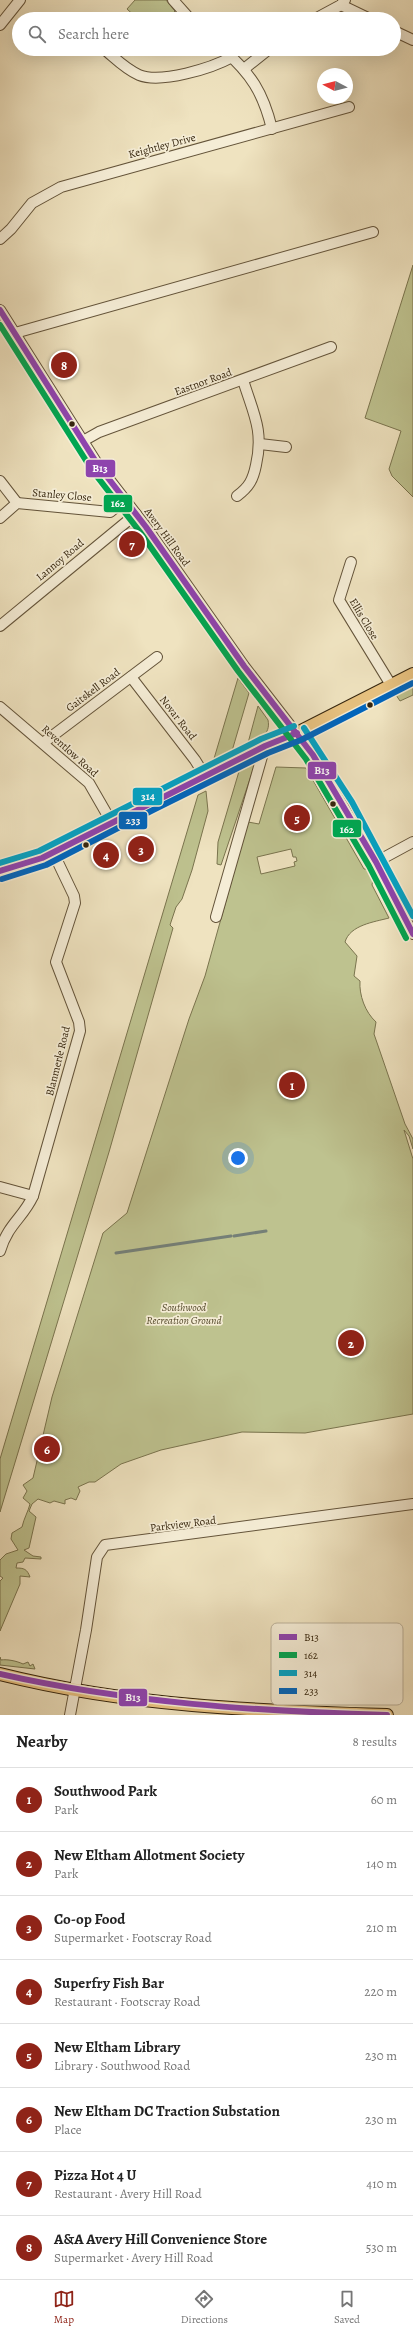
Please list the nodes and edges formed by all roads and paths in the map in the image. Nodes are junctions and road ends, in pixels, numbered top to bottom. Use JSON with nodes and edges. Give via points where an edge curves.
{"nodes":[{"id":1,"x":20,"y":0,"type":"edge"},
{"id":2,"x":173,"y":0,"type":"edge"},
{"id":3,"x":343,"y":2,"type":"edge"},
{"id":4,"x":184,"y":12,"type":"edge"},
{"id":5,"x":327,"y":12,"type":"edge"},
{"id":6,"x":359,"y":12,"type":"edge"},
{"id":7,"x":0,"y":25,"type":"edge"},
{"id":8,"x":401,"y":34,"type":"edge"},
{"id":9,"x":413,"y":40,"type":"edge"},
{"id":10,"x":113,"y":56,"type":"edge"},
{"id":11,"x":260,"y":56,"type":"edge"},
{"id":12,"x":232,"y":57,"type":"joint"},
{"id":13,"x":244,"y":69,"type":"junction"},
{"id":14,"x":348,"y":107,"type":"dead end"},
{"id":15,"x":272,"y":129,"type":"junction"},
{"id":16,"x":373,"y":232,"type":"dead end"},
{"id":17,"x":0,"y":239,"type":"edge"},
{"id":18,"x":0,"y":310,"type":"edge"},
{"id":19,"x":15,"y":333,"type":"junction"},
{"id":20,"x":331,"y":347,"type":"dead end"},
{"id":21,"x":242,"y":380,"type":"junction"},
{"id":22,"x":83,"y":441,"type":"junction"},
{"id":23,"x":260,"y":444,"type":"junction"},
{"id":24,"x":286,"y":447,"type":"dead end"},
{"id":25,"x":0,"y":481,"type":"edge"},
{"id":26,"x":237,"y":496,"type":"dead end"},
{"id":27,"x":125,"y":500,"type":"junction"},
{"id":28,"x":17,"y":503,"type":"junction"},
{"id":29,"x":136,"y":514,"type":"junction"},
{"id":30,"x":0,"y":518,"type":"edge"},
{"id":31,"x":351,"y":562,"type":"dead end"},
{"id":32,"x":0,"y":626,"type":"edge"},
{"id":33,"x":157,"y":657,"type":"dead end"},
{"id":34,"x":413,"y":674,"type":"edge"},
{"id":35,"x":131,"y":677,"type":"junction"},
{"id":36,"x":391,"y":685,"type":"junction"},
{"id":37,"x":0,"y":707,"type":"edge"},
{"id":38,"x":297,"y":733,"type":"junction"},
{"id":39,"x":43,"y":742,"type":"junction"},
{"id":40,"x":266,"y":746,"type":"junction"},
{"id":41,"x":207,"y":775,"type":"junction"},
{"id":42,"x":112,"y":823,"type":"junction"},
{"id":43,"x":413,"y":842,"type":"edge"},
{"id":44,"x":53,"y":852,"type":"junction"},
{"id":45,"x":376,"y":862,"type":"junction"},
{"id":46,"x":0,"y":871,"type":"edge"},
{"id":47,"x":216,"y":917,"type":"dead end"},
{"id":48,"x":413,"y":934,"type":"edge"},
{"id":49,"x":0,"y":1187,"type":"edge"},
{"id":50,"x":33,"y":1196,"type":"junction"},
{"id":51,"x":0,"y":1251,"type":"edge"},
{"id":52,"x":413,"y":1504,"type":"edge"},
{"id":53,"x":0,"y":1674,"type":"edge"},
{"id":54,"x":74,"y":1691,"type":"junction"},
{"id":55,"x":70,"y":1715,"type":"edge"},
{"id":56,"x":387,"y":1715,"type":"edge"}],
"edges":[{"from":1,"to":7,"type":"street"},
{"from":2,"to":4,"type":"street"},
{"from":3,"to":5,"type":"street"},
{"from":3,"to":6,"type":"street"},
{"from":8,"to":9,"type":"street"},
{"from":10,"to":12,"type":"street","via":[[133,72],[153,78],[208,68]]},
{"from":11,"to":13,"type":"street"},
{"from":12,"to":13,"type":"street"},
{"from":13,"to":15,"type":"street","via":[[260,93]]},
{"from":14,"to":15,"type":"street","name":"Keightley Drive"},
{"from":15,"to":17,"type":"street","name":"Keightley Drive","via":[[61,187],[32,203]]},
{"from":16,"to":19,"type":"street"},
{"from":18,"to":19,"type":"street","name":"Avery Hill Road"},
{"from":19,"to":22,"type":"street","name":"Avery Hill Road"},
{"from":20,"to":21,"type":"street","name":"Eastnor Road"},
{"from":21,"to":22,"type":"street","name":"Eastnor Road","via":[[95,434]]},
{"from":21,"to":23,"type":"street","via":[[258,429]]},
{"from":22,"to":27,"type":"street","name":"Avery Hill Road"},
{"from":23,"to":24,"type":"street"},
{"from":23,"to":26,"type":"street","via":[[252,482]]},
{"from":25,"to":28,"type":"street","name":"Stanley Close"},
{"from":27,"to":28,"type":"street","name":"Stanley Close","via":[[110,512]]},
{"from":27,"to":29,"type":"street","name":"Avery Hill Road"},
{"from":28,"to":30,"type":"street","name":"Stanley Close"},
{"from":29,"to":32,"type":"street","name":"Lannoy Road"},
{"from":29,"to":38,"type":"street","name":"Avery Hill Road","via":[[252,677]]},
{"from":31,"to":36,"type":"street","name":"Ellis Close","via":[[339,600]]},
{"from":33,"to":35,"type":"street","name":"Gaitskell Road"},
{"from":34,"to":36,"type":"main road"},
{"from":35,"to":39,"type":"street","name":"Gaitskell Road"},
{"from":35,"to":41,"type":"street","name":"Novar Road"},
{"from":36,"to":38,"type":"main road"},
{"from":37,"to":39,"type":"street","name":"Reventlow Road"},
{"from":38,"to":40,"type":"main road"},
{"from":38,"to":45,"type":"street","name":"Avery Hill Road","via":[[313,755]]},
{"from":39,"to":42,"type":"street","name":"Reventlow Road","via":[[89,783]]},
{"from":40,"to":41,"type":"main road"},
{"from":40,"to":47,"type":"street"},
{"from":41,"to":42,"type":"main road"},
{"from":42,"to":44,"type":"main road"},
{"from":43,"to":45,"type":"street"},
{"from":44,"to":46,"type":"main road"},
{"from":44,"to":50,"type":"street","name":"Blanmerle Road","via":[[74,896],[75,903],[56,962],[79,1022],[80,1031]]},
{"from":45,"to":48,"type":"street","name":"Avery Hill Road"},
{"from":49,"to":50,"type":"street"},
{"from":50,"to":51,"type":"street","name":"Blanmerle Road","via":[[7,1232]]},
{"from":52,"to":54,"type":"street","name":"Parkview Road","via":[[105,1545],[97,1557]]},
{"from":53,"to":54,"type":"main road"},
{"from":54,"to":55,"type":"street","name":"Parkview Road"},
{"from":54,"to":56,"type":"main road","via":[[158,1703]]}]}
